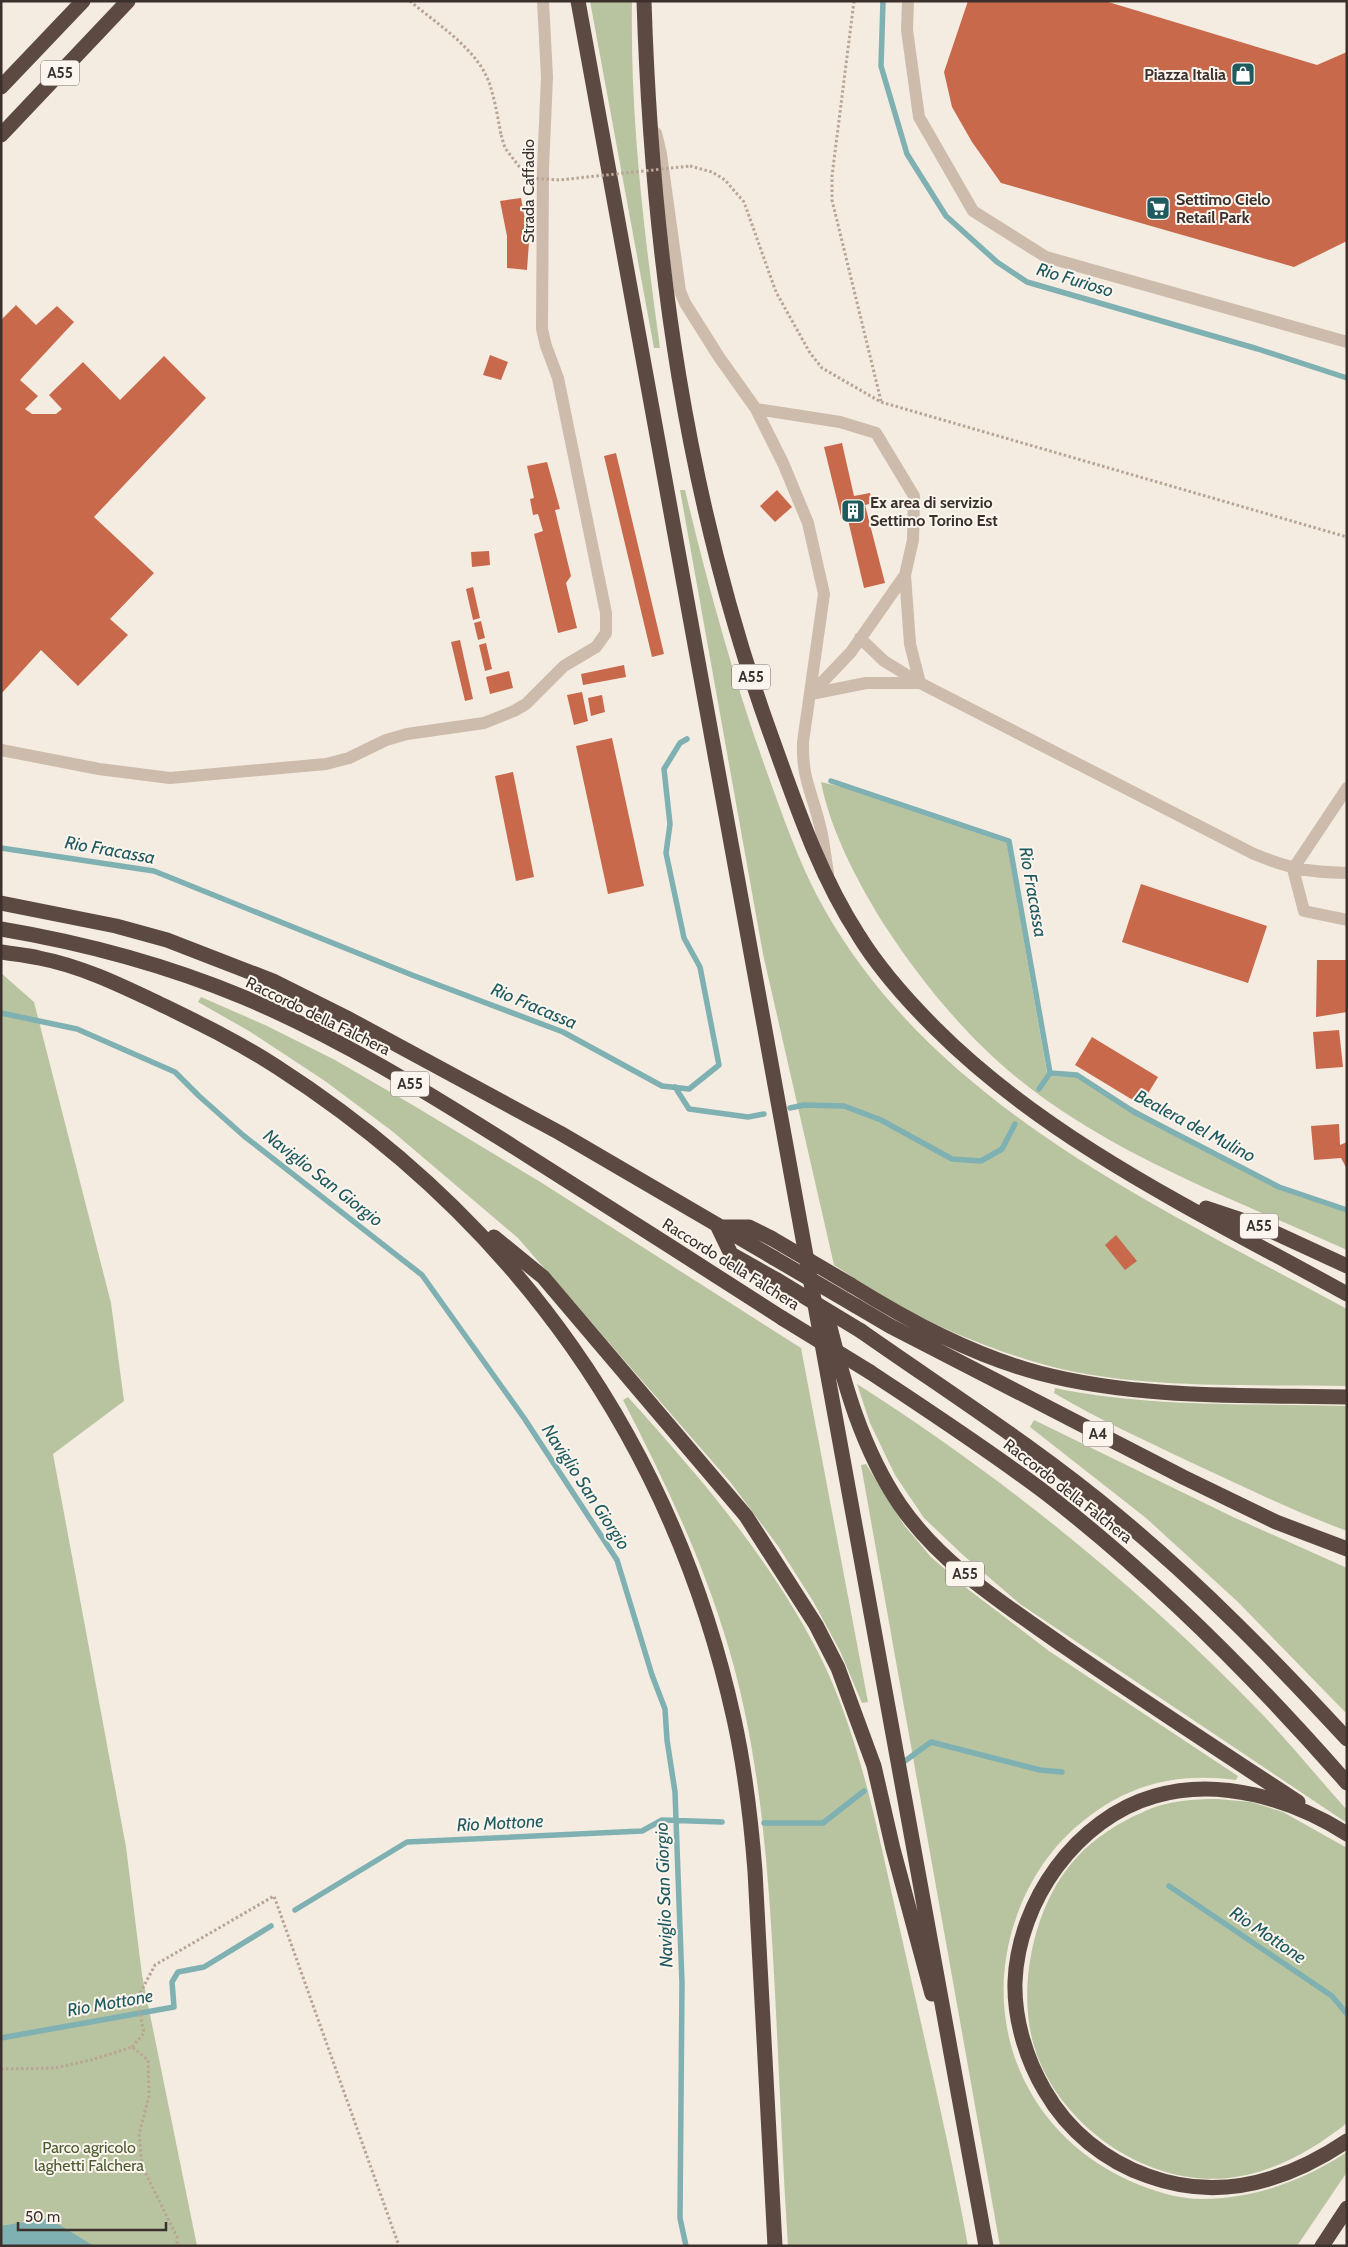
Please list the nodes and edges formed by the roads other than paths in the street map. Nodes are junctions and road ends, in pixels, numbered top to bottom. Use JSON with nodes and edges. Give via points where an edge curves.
{"nodes":[{"id":1,"x":83,"y":1,"type":"edge"},
{"id":2,"x":128,"y":1,"type":"edge"},
{"id":3,"x":543,"y":1,"type":"edge"},
{"id":4,"x":578,"y":1,"type":"edge"},
{"id":5,"x":644,"y":1,"type":"edge"},
{"id":6,"x":908,"y":1,"type":"edge"},
{"id":7,"x":1,"y":87,"type":"edge"},
{"id":8,"x":648,"y":97,"type":"junction"},
{"id":9,"x":1,"y":135,"type":"edge"},
{"id":10,"x":1347,"y":342,"type":"edge"},
{"id":11,"x":756,"y":409,"type":"junction"},
{"id":12,"x":905,"y":575,"type":"junction"},
{"id":13,"x":860,"y":638,"type":"junction"},
{"id":14,"x":920,"y":684,"type":"junction"},
{"id":15,"x":811,"y":694,"type":"junction"},
{"id":16,"x":1,"y":750,"type":"edge"},
{"id":17,"x":1347,"y":788,"type":"edge"},
{"id":18,"x":1293,"y":869,"type":"junction"},
{"id":19,"x":1347,"y":873,"type":"edge"},
{"id":20,"x":830,"y":886,"type":"junction"},
{"id":21,"x":1,"y":903,"type":"edge"},
{"id":22,"x":1347,"y":920,"type":"edge"},
{"id":23,"x":1,"y":929,"type":"edge"},
{"id":24,"x":1,"y":952,"type":"edge"},
{"id":25,"x":792,"y":1172,"type":"junction"},
{"id":26,"x":427,"y":1182,"type":"junction"},
{"id":27,"x":1167,"y":1194,"type":"junction"},
{"id":28,"x":718,"y":1227,"type":"junction"},
{"id":29,"x":1347,"y":1266,"type":"edge"},
{"id":30,"x":1347,"y":1294,"type":"edge"},
{"id":31,"x":1347,"y":1397,"type":"edge"},
{"id":32,"x":1347,"y":1549,"type":"edge"},
{"id":33,"x":1347,"y":1739,"type":"edge"},
{"id":34,"x":1347,"y":1783,"type":"edge"},
{"id":35,"x":1341,"y":1830,"type":"edge"},
{"id":36,"x":960,"y":2096,"type":"junction"},
{"id":37,"x":1347,"y":2141,"type":"edge"},
{"id":38,"x":1347,"y":2208,"type":"edge"},
{"id":39,"x":775,"y":2246,"type":"edge"},
{"id":40,"x":986,"y":2246,"type":"edge"},
{"id":41,"x":1322,"y":2246,"type":"edge"}],
"edges":[{"from":1,"to":7,"type":"highway","number":"A55"},
{"from":2,"to":9,"type":"highway","number":"A55"},
{"from":3,"to":16,"type":"street","name":"Strada Caffadio","via":[[547,78],[542,329],[558,378],[606,613],[603,639],[596,647],[564,666],[526,704],[500,718],[407,734],[326,764],[170,778],[99,769]]},
{"from":4,"to":25,"type":"highway","number":"A55"},
{"from":5,"to":8,"type":"highway","number":"A55"},
{"from":6,"to":10,"type":"street","via":[[907,30],[919,117],[973,211],[1046,257]]},
{"from":8,"to":11,"type":"street","via":[[661,154],[680,291]]},
{"from":8,"to":20,"type":"highway","number":"A55","via":[[662,269],[694,460],[742,648],[803,825]]},
{"from":11,"to":12,"type":"street","via":[[840,422],[876,433],[914,496],[913,540]]},
{"from":11,"to":15,"type":"street","via":[[808,523],[824,594]]},
{"from":12,"to":13,"type":"street"},
{"from":12,"to":14,"type":"street","via":[[910,644]]},
{"from":13,"to":14,"type":"street","via":[[884,661]]},
{"from":13,"to":15,"type":"street"},
{"from":14,"to":15,"type":"street","via":[[866,683]]},
{"from":14,"to":18,"type":"street","via":[[1254,854]]},
{"from":15,"to":20,"type":"street","via":[[802,764],[820,823]]},
{"from":17,"to":18,"type":"street"},
{"from":18,"to":19,"type":"street"},
{"from":18,"to":22,"type":"street","via":[[1304,911]]},
{"from":20,"to":27,"type":"highway","number":"A55","via":[[885,973],[960,1052],[993,1081],[1066,1134]]},
{"from":21,"to":28,"type":"highway","name":"Raccordo della Falchera","number":"A55","via":[[116,926],[167,940],[273,981],[560,1133]]},
{"from":23,"to":34,"type":"highway","name":"Raccordo della Falchera","number":"A55","bridge":true,"via":[[95,948],[152,964],[243,997],[323,1035],[476,1123],[870,1372],[985,1449],[1101,1537],[1222,1647]]},
{"from":24,"to":26,"type":"highway","via":[[40,958],[88,972],[245,1046],[342,1111]]},
{"from":25,"to":35,"type":"highway","number":"A55","via":[[841,1374],[854,1411],[882,1475],[921,1531],[953,1564],[987,1592]]},
{"from":25,"to":36,"type":"highway"},
{"from":26,"to":36,"type":"highway","via":[[543,1277],[746,1516],[816,1624],[838,1668],[874,1766],[893,1849]]},
{"from":26,"to":39,"type":"highway","via":[[481,1233],[589,1368],[614,1407],[661,1500],[704,1612],[734,1721],[750,1817],[760,1936]]},
{"from":27,"to":29,"type":"highway","number":"A55","via":[[1260,1226]]},
{"from":27,"to":30,"type":"highway"},
{"from":28,"to":31,"type":"highway","bridge":true,"via":[[749,1227],[896,1313],[996,1359],[1047,1375],[1157,1392]]},
{"from":28,"to":32,"type":"highway","number":"A4","bridge":true,"via":[[890,1326],[1182,1477],[1276,1522]]},
{"from":28,"to":33,"type":"highway","name":"Raccordo della Falchera","bridge":true,"via":[[731,1254],[861,1331],[1033,1450],[1120,1518],[1236,1622]]},
{"from":35,"to":37,"type":"highway","via":[[1276,1800],[1238,1790],[1184,1790],[1155,1796],[1128,1807],[1088,1833],[1053,1873],[1024,1933],[1015,1981],[1021,2033],[1039,2081],[1053,2105],[1091,2146],[1138,2173],[1187,2187],[1236,2187],[1260,2183],[1307,2166]]},
{"from":36,"to":40,"type":"highway"},
{"from":38,"to":41,"type":"highway"}]}
